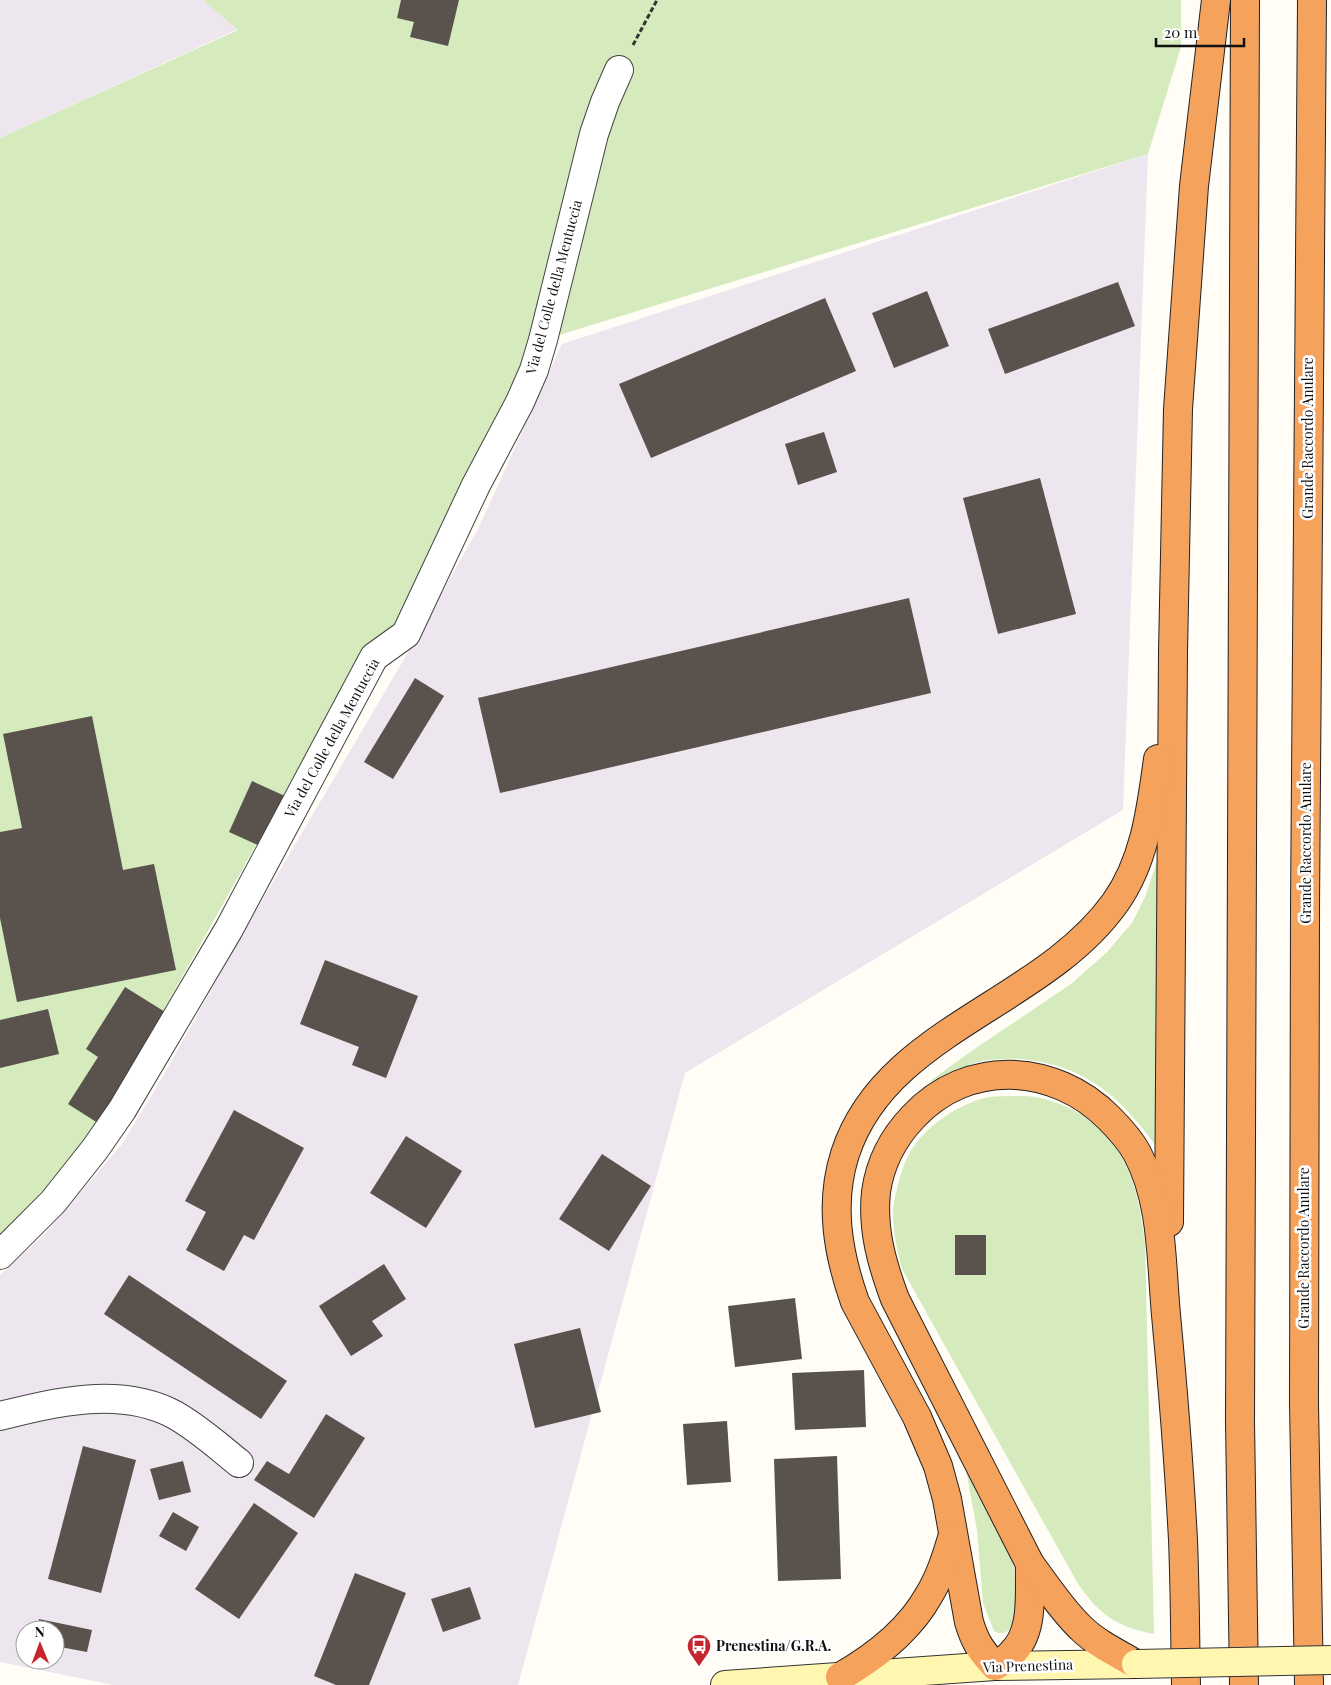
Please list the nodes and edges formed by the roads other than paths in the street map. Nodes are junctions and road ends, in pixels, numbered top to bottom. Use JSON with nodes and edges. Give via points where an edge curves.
{"nodes":[{"id":1,"x":1216,"y":0,"type":"edge"},
{"id":2,"x":1245,"y":0,"type":"edge"},
{"id":3,"x":1312,"y":0,"type":"edge"},
{"id":4,"x":620,"y":70,"type":"road end"},
{"id":5,"x":1173,"y":652,"type":"junction"},
{"id":6,"x":0,"y":1255,"type":"edge"},
{"id":7,"x":1168,"y":1338,"type":"junction"},
{"id":8,"x":0,"y":1416,"type":"edge"},
{"id":9,"x":239,"y":1463,"type":"dead end"},
{"id":10,"x":953,"y":1537,"type":"junction"},
{"id":11,"x":1030,"y":1564,"type":"junction"},
{"id":12,"x":1331,"y":1660,"type":"edge"},
{"id":13,"x":1136,"y":1664,"type":"junction"},
{"id":14,"x":995,"y":1666,"type":"junction"},
{"id":15,"x":840,"y":1678,"type":"junction"},
{"id":16,"x":725,"y":1685,"type":"edge"},
{"id":17,"x":1186,"y":1685,"type":"edge"},
{"id":18,"x":1244,"y":1685,"type":"edge"},
{"id":19,"x":1309,"y":1685,"type":"edge"}],
"edges":[{"from":1,"to":5,"type":"highway","via":[[1194,186],[1178,409]]},
{"from":2,"to":18,"type":"highway","via":[[1240,1421]]},
{"from":3,"to":19,"type":"highway","name":"Grande Raccordo Anulare","via":[[1304,1363]]},
{"from":4,"to":6,"type":"street","name":"Via del Colle della Mentuccia","via":[[594,134],[534,370],[406,634],[374,657],[229,929],[122,1110],[53,1202]]},
{"from":5,"to":7,"type":"highway"},
{"from":5,"to":10,"type":"highway","via":[[1150,816],[1145,839],[1122,893],[1084,938],[1050,966],[934,1043],[892,1077],[854,1130],[843,1161],[836,1214],[843,1268],[855,1302],[932,1450],[943,1483]]},
{"from":7,"to":11,"type":"highway","via":[[1157,1210],[1137,1153],[1103,1112],[1077,1092],[1048,1079],[1000,1074],[961,1084],[937,1096],[900,1131],[888,1150],[876,1191],[876,1234],[883,1267],[895,1299]]},
{"from":7,"to":17,"type":"highway","via":[[1183,1540]]},
{"from":8,"to":9,"type":"street","via":[[84,1399],[145,1404],[175,1415]]},
{"from":10,"to":14,"type":"highway","via":[[973,1637],[981,1652]]},
{"from":10,"to":15,"type":"highway","via":[[941,1572],[916,1615],[901,1633]]},
{"from":11,"to":13,"type":"highway","via":[[1080,1628]]},
{"from":11,"to":14,"type":"highway","via":[[1025,1632],[1011,1654]]},
{"from":12,"to":13,"type":"main road","name":"Via Prenestina","bridge":true},
{"from":13,"to":14,"type":"main road","name":"Via Prenestina"},
{"from":14,"to":15,"type":"main road","name":"Via Prenestina"},
{"from":15,"to":16,"type":"main road","name":"Via Prenestina"}]}
